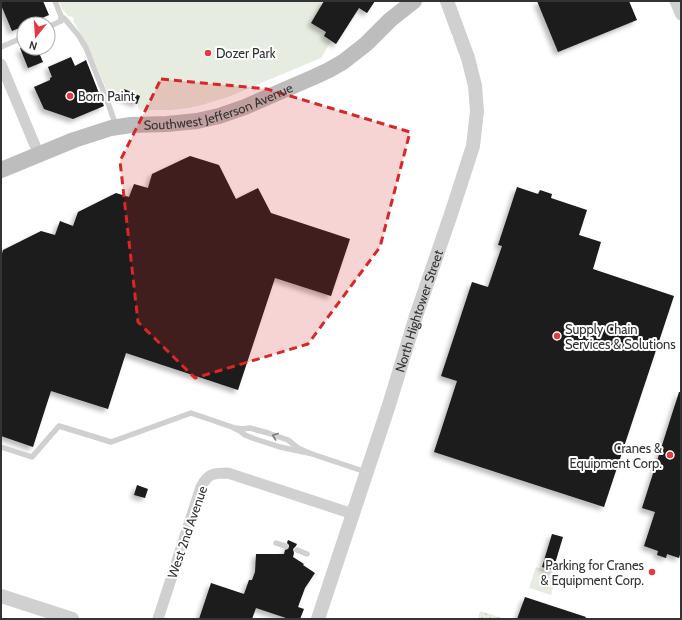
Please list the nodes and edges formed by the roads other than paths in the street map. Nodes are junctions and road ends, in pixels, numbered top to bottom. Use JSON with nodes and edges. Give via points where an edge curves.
{"nodes":[{"id":1,"x":55,"y":1,"type":"edge"},
{"id":2,"x":414,"y":1,"type":"edge"},
{"id":3,"x":447,"y":1,"type":"edge"},
{"id":4,"x":675,"y":1,"type":"edge"},
{"id":5,"x":681,"y":15,"type":"edge"},
{"id":6,"x":61,"y":19,"type":"junction"},
{"id":7,"x":56,"y":23,"type":"edge"},
{"id":8,"x":16,"y":40,"type":"edge"},
{"id":9,"x":1,"y":47,"type":"edge"},
{"id":10,"x":1,"y":64,"type":"edge"},
{"id":11,"x":116,"y":127,"type":"junction"},
{"id":12,"x":39,"y":155,"type":"junction"},
{"id":13,"x":1,"y":170,"type":"edge"},
{"id":14,"x":232,"y":427,"type":"junction"},
{"id":15,"x":1,"y":447,"type":"edge"},
{"id":16,"x":310,"y":453,"type":"junction"},
{"id":17,"x":367,"y":472,"type":"junction"},
{"id":18,"x":353,"y":514,"type":"junction"},
{"id":19,"x":276,"y":543,"type":"dead end"},
{"id":20,"x":285,"y":546,"type":"dead end"},
{"id":21,"x":296,"y":550,"type":"dead end"},
{"id":22,"x":307,"y":554,"type":"dead end"},
{"id":23,"x":1,"y":596,"type":"edge"},
{"id":24,"x":72,"y":619,"type":"edge"},
{"id":25,"x":158,"y":619,"type":"edge"},
{"id":26,"x":318,"y":619,"type":"edge"}],
"edges":[{"from":1,"to":6,"type":"lane"},
{"from":2,"to":11,"type":"main road","name":"Southwest Jefferson Avenue","via":[[349,58],[329,70],[245,107],[212,118],[182,124]]},
{"from":3,"to":17,"type":"street","name":"North Hightower Street","via":[[468,58],[475,86],[477,111],[473,146]]},
{"from":4,"to":5,"type":"street"},
{"from":6,"to":7,"type":"lane"},
{"from":6,"to":11,"type":"lane","via":[[64,18],[86,48]]},
{"from":8,"to":9,"type":"lane"},
{"from":10,"to":12,"type":"street"},
{"from":11,"to":12,"type":"main road","name":"Southwest Jefferson Avenue"},
{"from":12,"to":13,"type":"main road","name":"Southwest Jefferson Avenue"},
{"from":14,"to":15,"type":"lane","via":[[191,414],[110,442],[59,426],[32,457]]},
{"from":14,"to":16,"type":"lane","via":[[255,439]]},
{"from":16,"to":14,"type":"lane","one_way":true,"via":[[288,440],[268,433]]},
{"from":16,"to":17,"type":"lane"},
{"from":17,"to":18,"type":"street","name":"North Hightower Street"},
{"from":18,"to":25,"type":"street","name":"West 2nd Avenue","via":[[228,473],[210,475],[201,487]]},
{"from":18,"to":26,"type":"street","name":"North Hightower Street"},
{"from":19,"to":20,"type":"lane"},
{"from":21,"to":22,"type":"lane"},
{"from":23,"to":24,"type":"street"}]}
